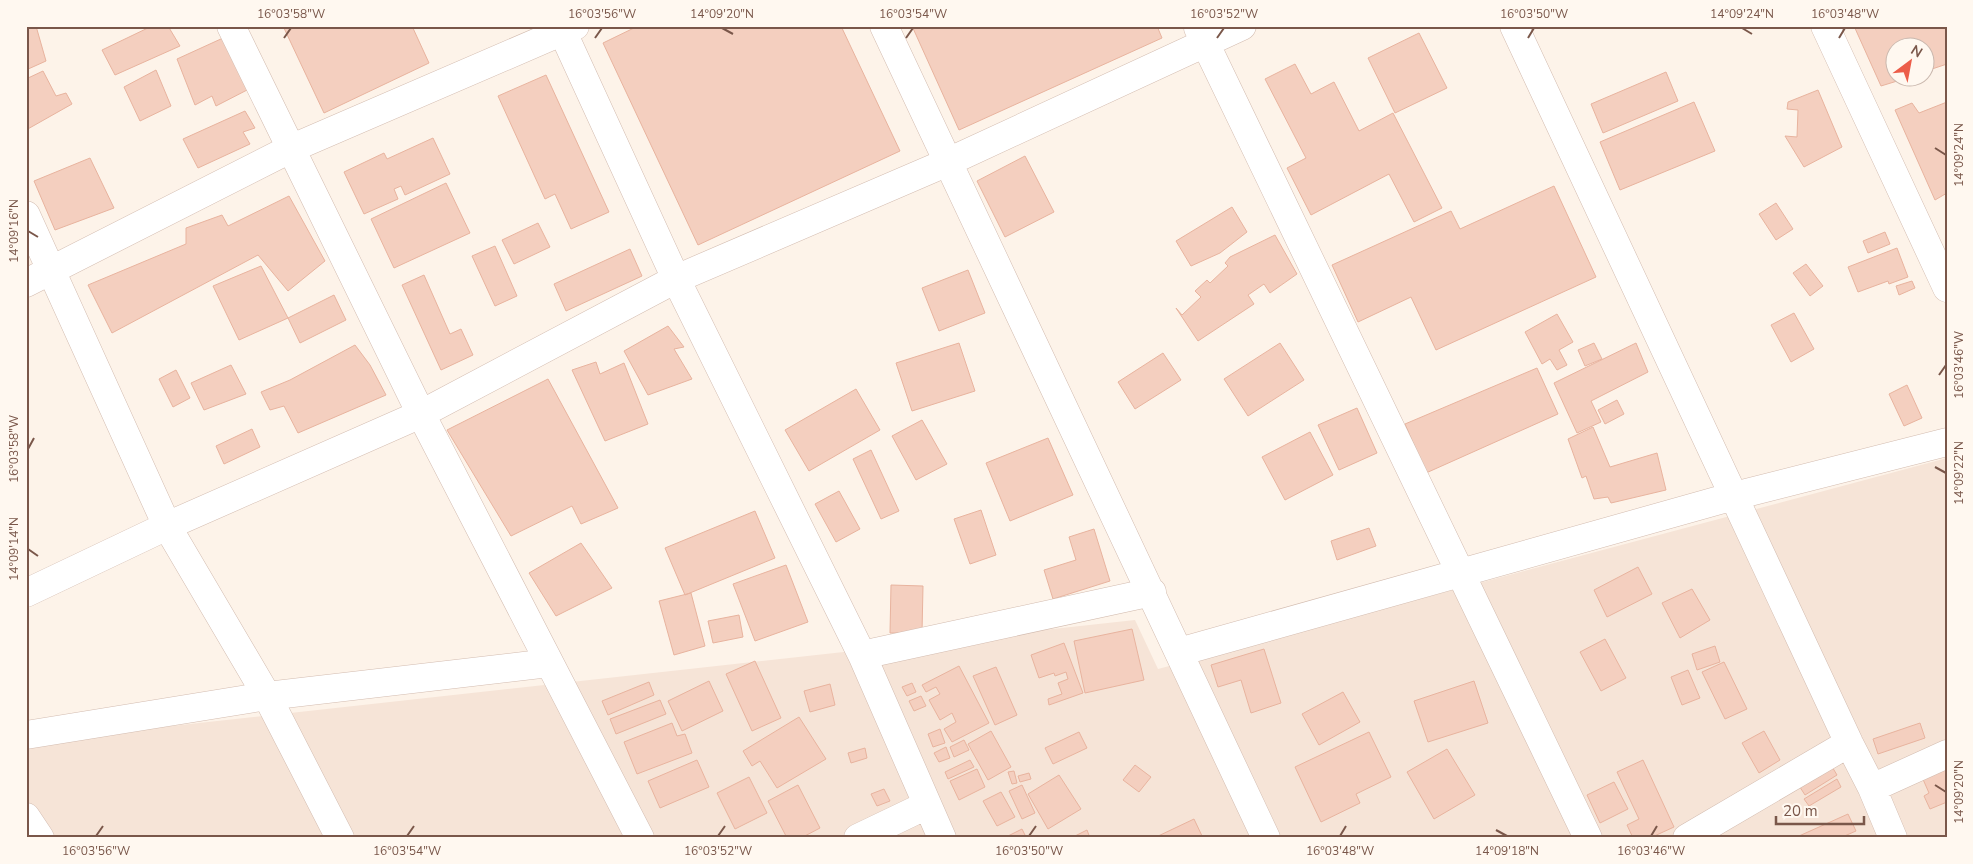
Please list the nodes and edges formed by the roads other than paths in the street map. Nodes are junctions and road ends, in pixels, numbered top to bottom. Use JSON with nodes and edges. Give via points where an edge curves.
{"nodes":[{"id":1,"x":231,"y":26,"type":"edge"},
{"id":2,"x":884,"y":26,"type":"edge"},
{"id":3,"x":1242,"y":26,"type":"edge"},
{"id":4,"x":1514,"y":26,"type":"edge"},
{"id":5,"x":1825,"y":26,"type":"edge"},
{"id":6,"x":566,"y":28,"type":"edge"},
{"id":7,"x":1202,"y":35,"type":"edge"},
{"id":8,"x":290,"y":149,"type":"junction"},
{"id":9,"x":948,"y":162,"type":"junction"},
{"id":10,"x":26,"y":215,"type":"edge"},
{"id":11,"x":52,"y":270,"type":"junction"},
{"id":12,"x":676,"y":279,"type":"junction"},
{"id":13,"x":26,"y":283,"type":"edge"},
{"id":14,"x":1947,"y":288,"type":"edge"},
{"id":15,"x":421,"y":414,"type":"junction"},
{"id":16,"x":1947,"y":442,"type":"edge"},
{"id":17,"x":1734,"y":496,"type":"junction"},
{"id":18,"x":167,"y":526,"type":"junction"},
{"id":19,"x":1461,"y":573,"type":"junction"},
{"id":20,"x":1152,"y":592,"type":"junction"},
{"id":21,"x":26,"y":593,"type":"edge"},
{"id":22,"x":1179,"y":652,"type":"junction"},
{"id":23,"x":862,"y":655,"type":"junction"},
{"id":24,"x":549,"y":663,"type":"junction"},
{"id":25,"x":267,"y":696,"type":"junction"},
{"id":26,"x":26,"y":734,"type":"edge"},
{"id":27,"x":1849,"y":743,"type":"junction"},
{"id":28,"x":1947,"y":754,"type":"edge"},
{"id":29,"x":1872,"y":788,"type":"junction"},
{"id":30,"x":927,"y":805,"type":"junction"},
{"id":31,"x":26,"y":817,"type":"edge"},
{"id":32,"x":40,"y":838,"type":"edge"},
{"id":33,"x":340,"y":838,"type":"edge"},
{"id":34,"x":640,"y":838,"type":"edge"},
{"id":35,"x":858,"y":838,"type":"edge"},
{"id":36,"x":942,"y":838,"type":"edge"},
{"id":37,"x":1266,"y":838,"type":"edge"},
{"id":38,"x":1588,"y":838,"type":"edge"},
{"id":39,"x":1687,"y":838,"type":"edge"},
{"id":40,"x":1893,"y":838,"type":"edge"}],
"edges":[{"from":1,"to":8,"type":"street"},
{"from":2,"to":9,"type":"street"},
{"from":3,"to":7,"type":"street"},
{"from":4,"to":17,"type":"street"},
{"from":5,"to":14,"type":"street"},
{"from":6,"to":8,"type":"street"},
{"from":6,"to":12,"type":"street"},
{"from":7,"to":9,"type":"street"},
{"from":7,"to":19,"type":"street"},
{"from":8,"to":11,"type":"street"},
{"from":8,"to":15,"type":"street"},
{"from":9,"to":12,"type":"street"},
{"from":9,"to":20,"type":"street"},
{"from":10,"to":11,"type":"street"},
{"from":11,"to":13,"type":"street"},
{"from":11,"to":18,"type":"street"},
{"from":12,"to":15,"type":"street"},
{"from":12,"to":23,"type":"street"},
{"from":15,"to":18,"type":"street"},
{"from":15,"to":24,"type":"street"},
{"from":16,"to":17,"type":"street"},
{"from":17,"to":19,"type":"street"},
{"from":17,"to":27,"type":"street"},
{"from":18,"to":21,"type":"street"},
{"from":18,"to":25,"type":"street"},
{"from":19,"to":22,"type":"street"},
{"from":19,"to":38,"type":"street"},
{"from":20,"to":22,"type":"street"},
{"from":20,"to":23,"type":"street"},
{"from":22,"to":37,"type":"street"},
{"from":23,"to":30,"type":"street"},
{"from":24,"to":25,"type":"street"},
{"from":24,"to":34,"type":"street"},
{"from":25,"to":26,"type":"street"},
{"from":25,"to":33,"type":"street"},
{"from":27,"to":29,"type":"street"},
{"from":27,"to":39,"type":"street"},
{"from":28,"to":29,"type":"street"},
{"from":29,"to":40,"type":"street"},
{"from":30,"to":35,"type":"street"},
{"from":30,"to":36,"type":"street"},
{"from":31,"to":32,"type":"street"}]}
